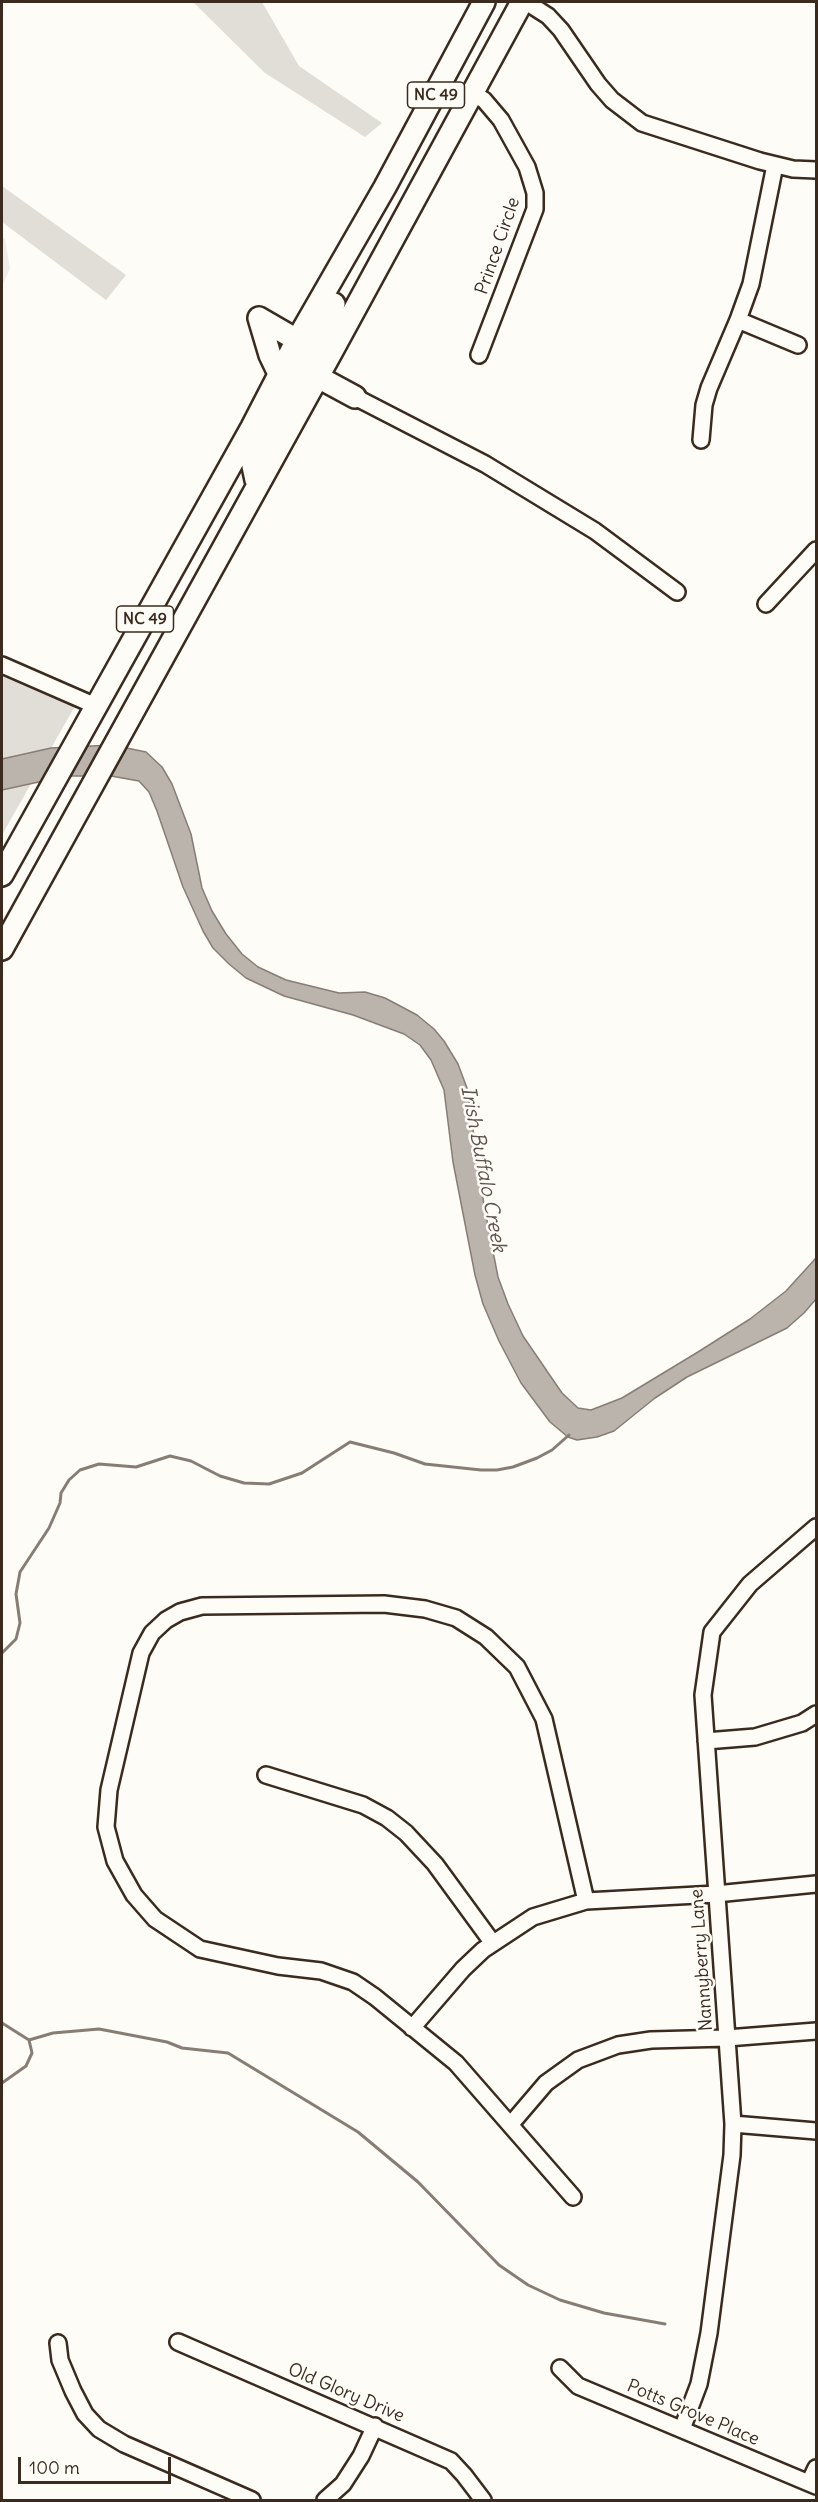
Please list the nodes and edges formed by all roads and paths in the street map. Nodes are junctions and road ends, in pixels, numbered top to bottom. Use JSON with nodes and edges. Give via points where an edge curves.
{"nodes":[{"id":1,"x":484,"y":2,"type":"edge"},
{"id":2,"x":524,"y":2,"type":"edge"},
{"id":3,"x":441,"y":85,"type":"junction"},
{"id":4,"x":474,"y":94,"type":"junction"},
{"id":5,"x":775,"y":165,"type":"junction"},
{"id":6,"x":816,"y":170,"type":"edge"},
{"id":7,"x":429,"y":174,"type":"junction"},
{"id":8,"x":354,"y":243,"type":"junction"},
{"id":9,"x":738,"y":320,"type":"junction"},
{"id":10,"x":297,"y":340,"type":"junction"},
{"id":11,"x":798,"y":345,"type":"dead end"},
{"id":12,"x":332,"y":353,"type":"junction"},
{"id":13,"x":479,"y":355,"type":"dead end"},
{"id":14,"x":280,"y":376,"type":"junction"},
{"id":15,"x":318,"y":377,"type":"junction"},
{"id":16,"x":355,"y":397,"type":"junction"},
{"id":17,"x":701,"y":440,"type":"dead end"},
{"id":18,"x":258,"y":485,"type":"junction"},
{"id":19,"x":208,"y":505,"type":"junction"},
{"id":20,"x":816,"y":550,"type":"edge"},
{"id":21,"x":677,"y":592,"type":"dead end"},
{"id":22,"x":194,"y":600,"type":"junction"},
{"id":23,"x":766,"y":604,"type":"dead end"},
{"id":24,"x":2,"y":664,"type":"edge"},
{"id":25,"x":96,"y":706,"type":"junction"},
{"id":26,"x":2,"y":875,"type":"edge"},
{"id":27,"x":2,"y":949,"type":"edge"},
{"id":28,"x":816,"y":1527,"type":"edge"},
{"id":29,"x":816,"y":1714,"type":"edge"},
{"id":30,"x":706,"y":1741,"type":"junction"},
{"id":31,"x":266,"y":1775,"type":"dead end"},
{"id":32,"x":816,"y":1884,"type":"edge"},
{"id":33,"x":716,"y":1894,"type":"junction"},
{"id":34,"x":586,"y":1901,"type":"junction"},
{"id":35,"x":492,"y":1942,"type":"junction"},
{"id":36,"x":412,"y":2028,"type":"junction"},
{"id":37,"x":816,"y":2031,"type":"edge"},
{"id":38,"x":727,"y":2038,"type":"junction"},
{"id":39,"x":511,"y":2124,"type":"junction"},
{"id":40,"x":733,"y":2124,"type":"junction"},
{"id":41,"x":816,"y":2131,"type":"edge"},
{"id":42,"x":573,"y":2197,"type":"dead end"},
{"id":43,"x":178,"y":2342,"type":"dead end"},
{"id":44,"x":58,"y":2343,"type":"dead end"},
{"id":45,"x":560,"y":2368,"type":"dead end"},
{"id":46,"x":375,"y":2426,"type":"junction"},
{"id":47,"x":682,"y":2429,"type":"junction"},
{"id":48,"x":816,"y":2468,"type":"edge"},
{"id":49,"x":813,"y":2484,"type":"edge"},
{"id":50,"x":252,"y":2500,"type":"edge"},
{"id":51,"x":325,"y":2500,"type":"edge"},
{"id":52,"x":483,"y":2500,"type":"edge"}],
"edges":[{"from":1,"to":3,"type":"highway","number":"NC 49"},
{"from":2,"to":4,"type":"highway","number":"NC 49"},
{"from":2,"to":5,"type":"street","via":[[548,15],[598,84],[642,123]]},
{"from":3,"to":7,"type":"highway","via":[[451,90],[452,105],[423,161]]},
{"from":3,"to":8,"type":"highway","number":"NC 49"},
{"from":4,"to":7,"type":"highway","number":"NC 49"},
{"from":4,"to":13,"type":"street","name":"Prince Circle","via":[[501,120],[527,167],[535,193],[534,209]]},
{"from":5,"to":6,"type":"street"},
{"from":5,"to":9,"type":"street","via":[[751,284]]},
{"from":7,"to":12,"type":"highway","number":"NC 49"},
{"from":8,"to":10,"type":"highway","number":"NC 49"},
{"from":8,"to":15,"type":"highway","via":[[361,254],[321,328],[315,347]]},
{"from":9,"to":11,"type":"street"},
{"from":9,"to":17,"type":"street","via":[[704,405]]},
{"from":10,"to":14,"type":"highway","number":"NC 49"},
{"from":10,"to":14,"type":"highway","via":[[259,318]]},
{"from":10,"to":18,"type":"highway","via":[[297,372],[253,466]]},
{"from":12,"to":15,"type":"highway","number":"NC 49"},
{"from":12,"to":16,"type":"highway"},
{"from":14,"to":19,"type":"highway","number":"NC 49"},
{"from":15,"to":16,"type":"highway"},
{"from":15,"to":18,"type":"highway","number":"NC 49"},
{"from":16,"to":21,"type":"street","via":[[485,464],[595,531]]},
{"from":18,"to":22,"type":"highway","number":"NC 49"},
{"from":19,"to":22,"type":"highway","via":[[215,518],[182,582],[188,597]]},
{"from":19,"to":25,"type":"highway","number":"NC 49"},
{"from":20,"to":23,"type":"street"},
{"from":22,"to":27,"type":"highway","number":"NC 49"},
{"from":24,"to":25,"type":"street"},
{"from":25,"to":26,"type":"highway","number":"NC 49"},
{"from":28,"to":30,"type":"street","name":"Nannyberry Lane","via":[[750,1584],[712,1632],[703,1695]]},
{"from":29,"to":30,"type":"street","via":[[802,1723],[755,1737]]},
{"from":30,"to":33,"type":"street","name":"Nannyberry Lane"},
{"from":31,"to":35,"type":"street","via":[[363,1805],[387,1818],[435,1864]]},
{"from":32,"to":33,"type":"street"},
{"from":33,"to":34,"type":"street"},
{"from":33,"to":38,"type":"street","name":"Nannyberry Lane"},
{"from":34,"to":35,"type":"street","via":[[533,1917]]},
{"from":34,"to":36,"type":"street","via":[[544,1719],[517,1667],[486,1637],[456,1618],[384,1604],[202,1606],[166,1620],[152,1633],[141,1653],[109,1790],[106,1827],[115,1862],[134,1895],[155,1919],[200,1949],[321,1971],[353,1982]]},
{"from":35,"to":36,"type":"street"},
{"from":36,"to":39,"type":"street","via":[[456,2063]]},
{"from":37,"to":38,"type":"street"},
{"from":38,"to":39,"type":"street","via":[[651,2040],[618,2045],[578,2060],[546,2083]]},
{"from":38,"to":40,"type":"street","name":"Nannyberry Lane"},
{"from":39,"to":42,"type":"street"},
{"from":40,"to":41,"type":"street"},
{"from":40,"to":47,"type":"street","name":"Nannyberry Lane","via":[[730,2177],[709,2333],[699,2384]]},
{"from":43,"to":46,"type":"street","name":"Old Glory Drive"},
{"from":44,"to":50,"type":"street","via":[[60,2360],[73,2391],[85,2414],[99,2429],[124,2444]]},
{"from":45,"to":47,"type":"street","name":"Potts Grove Place","via":[[578,2386]]},
{"from":46,"to":51,"type":"street","via":[[343,2484]]},
{"from":46,"to":52,"type":"street","name":"Old Glory Drive","via":[[451,2461]]},
{"from":47,"to":49,"type":"street","name":"Potts Grove Place"},
{"from":48,"to":49,"type":"street"}]}
